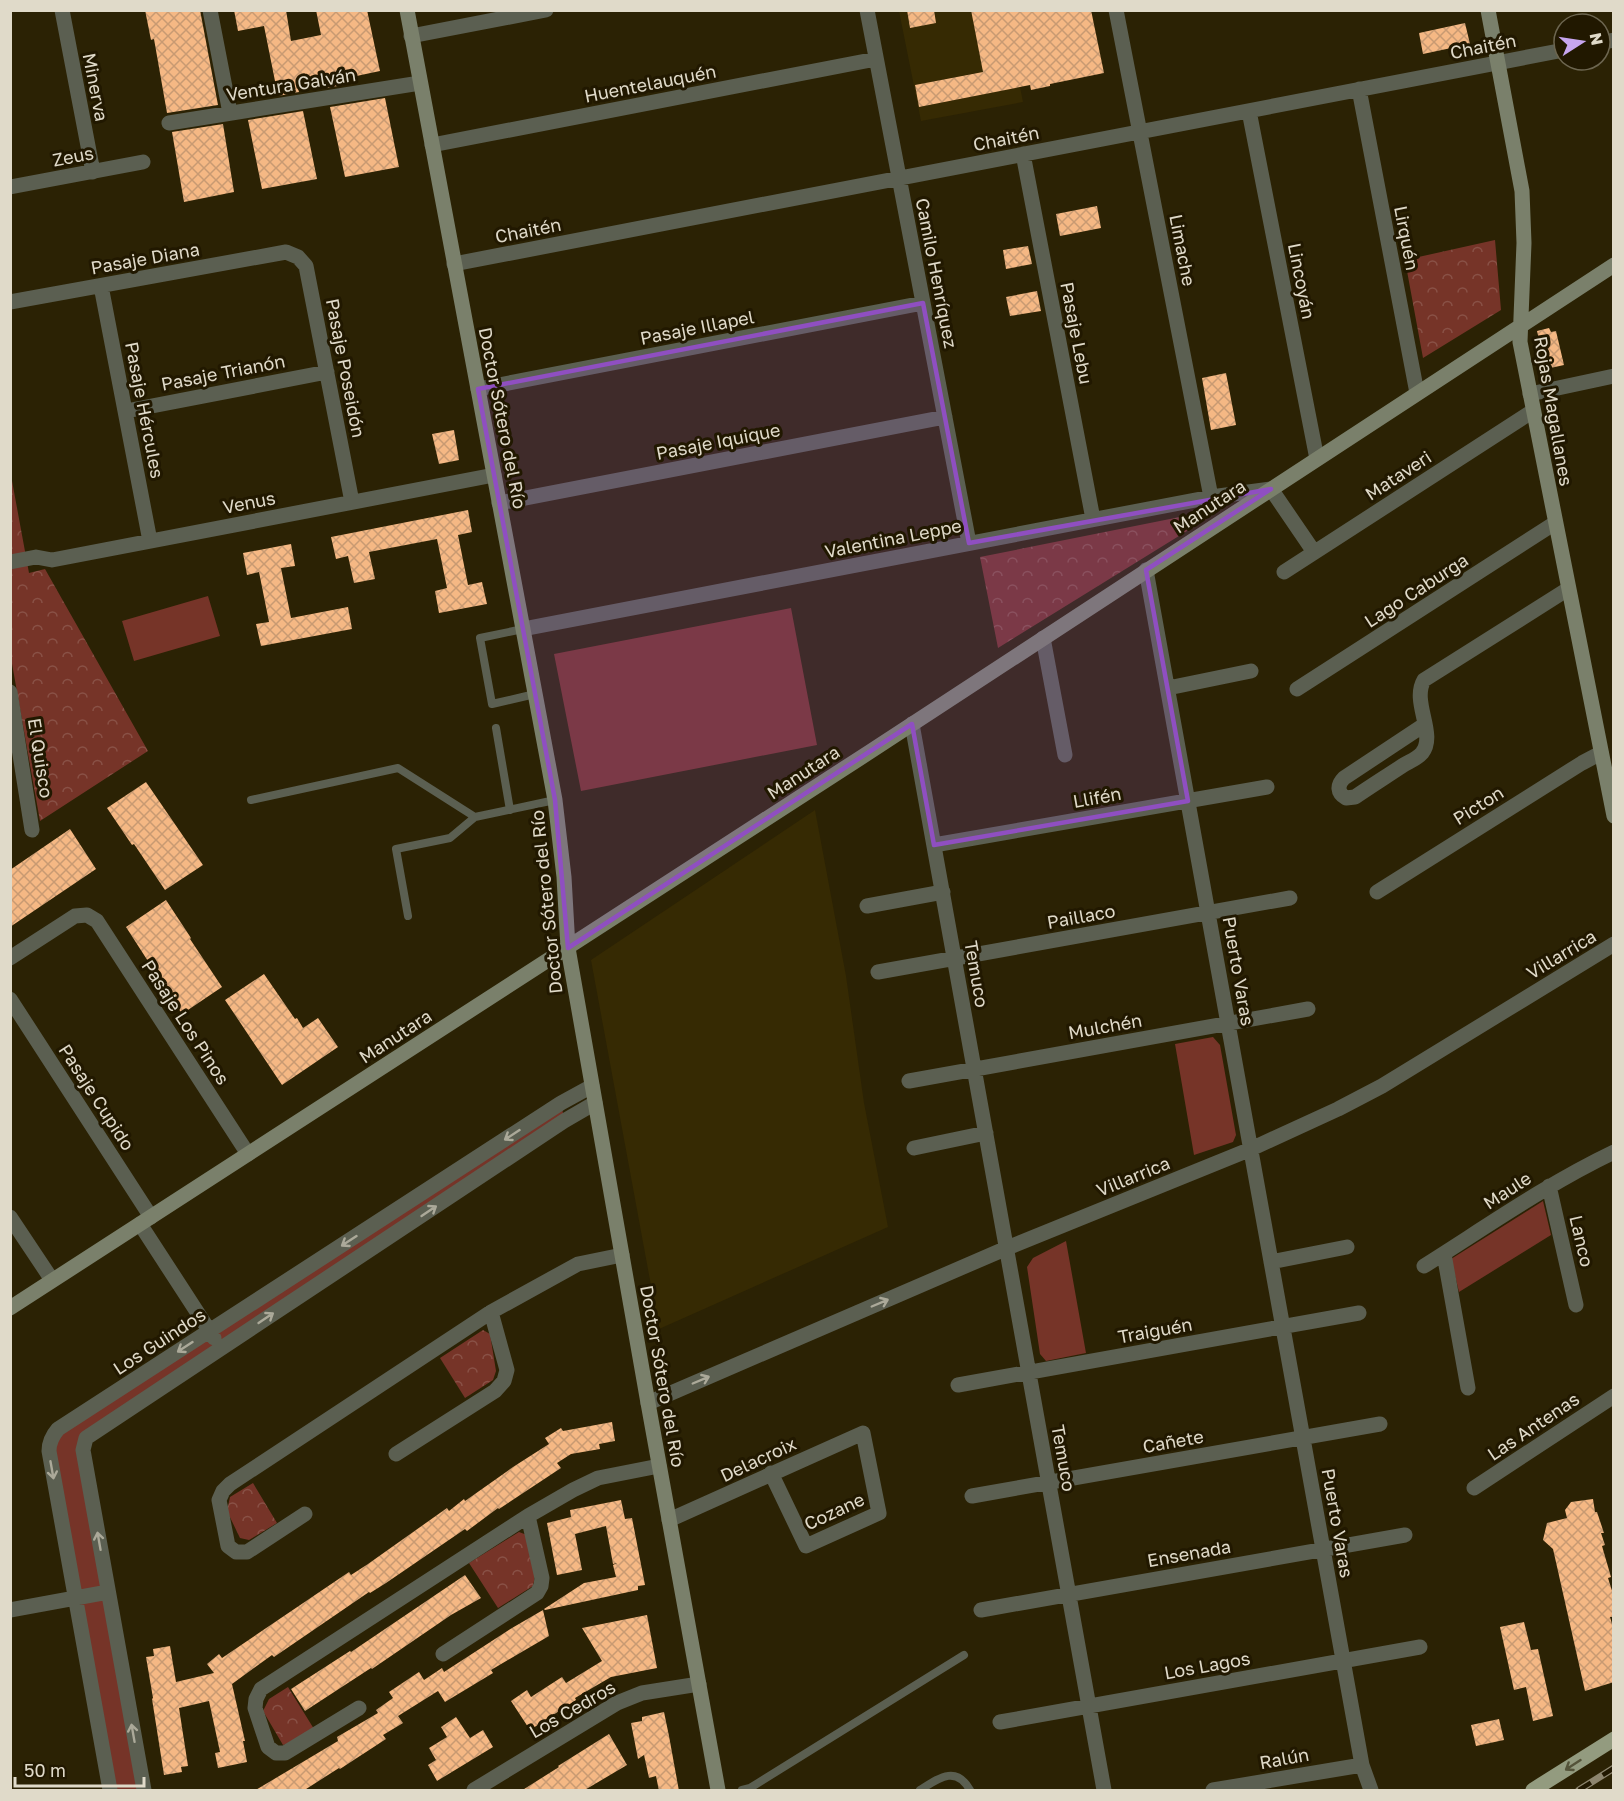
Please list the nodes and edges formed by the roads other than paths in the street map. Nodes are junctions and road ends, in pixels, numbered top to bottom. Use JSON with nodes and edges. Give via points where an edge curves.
{"nodes":[{"id":1,"x":62,"y":10,"type":"edge"},
{"id":2,"x":210,"y":10,"type":"edge"},
{"id":3,"x":407,"y":10,"type":"edge"},
{"id":4,"x":546,"y":10,"type":"edge"},
{"id":5,"x":867,"y":10,"type":"edge"},
{"id":6,"x":1116,"y":10,"type":"edge"},
{"id":7,"x":1488,"y":10,"type":"edge"},
{"id":8,"x":411,"y":36,"type":"junction"},
{"id":9,"x":1552,"y":52,"type":"edge"},
{"id":10,"x":876,"y":59,"type":"junction"},
{"id":11,"x":1498,"y":63,"type":"junction"},
{"id":12,"x":420,"y":83,"type":"junction"},
{"id":13,"x":1359,"y":89,"type":"junction"},
{"id":14,"x":1249,"y":111,"type":"junction"},
{"id":15,"x":230,"y":113,"type":"junction"},
{"id":16,"x":169,"y":123,"type":"dead end"},
{"id":17,"x":1140,"y":132,"type":"junction"},
{"id":18,"x":432,"y":145,"type":"junction"},
{"id":19,"x":1023,"y":154,"type":"junction"},
{"id":20,"x":143,"y":162,"type":"dead end"},
{"id":21,"x":93,"y":172,"type":"junction"},
{"id":22,"x":899,"y":178,"type":"junction"},
{"id":23,"x":10,"y":187,"type":"edge"},
{"id":24,"x":286,"y":252,"type":"joint"},
{"id":25,"x":454,"y":264,"type":"junction"},
{"id":26,"x":1614,"y":265,"type":"edge"},
{"id":27,"x":102,"y":286,"type":"junction"},
{"id":28,"x":10,"y":302,"type":"edge"},
{"id":29,"x":923,"y":303,"type":"junction"},
{"id":30,"x":1520,"y":326,"type":"junction"},
{"id":31,"x":327,"y":372,"type":"junction"},
{"id":32,"x":1614,"y":376,"type":"edge"},
{"id":33,"x":478,"y":389,"type":"junction"},
{"id":34,"x":1417,"y":393,"type":"junction"},
{"id":35,"x":1530,"y":394,"type":"junction"},
{"id":36,"x":126,"y":411,"type":"junction"},
{"id":37,"x":1533,"y":411,"type":"junction"},
{"id":38,"x":945,"y":417,"type":"junction"},
{"id":39,"x":1317,"y":459,"type":"junction"},
{"id":40,"x":494,"y":475,"type":"junction"},
{"id":41,"x":1271,"y":489,"type":"junction"},
{"id":42,"x":1212,"y":497,"type":"junction"},
{"id":43,"x":352,"y":502,"type":"junction"},
{"id":44,"x":499,"y":503,"type":"junction"},
{"id":45,"x":1093,"y":519,"type":"junction"},
{"id":46,"x":1555,"y":523,"type":"junction"},
{"id":47,"x":150,"y":541,"type":"junction"},
{"id":48,"x":969,"y":543,"type":"junction"},
{"id":49,"x":1314,"y":552,"type":"junction"},
{"id":50,"x":10,"y":562,"type":"edge"},
{"id":51,"x":1146,"y":570,"type":"junction"},
{"id":52,"x":1284,"y":572,"type":"dead end"},
{"id":53,"x":1568,"y":589,"type":"junction"},
{"id":54,"x":523,"y":629,"type":"junction"},
{"id":55,"x":1043,"y":638,"type":"junction"},
{"id":56,"x":1251,"y":671,"type":"dead end"},
{"id":57,"x":1168,"y":688,"type":"junction"},
{"id":58,"x":1297,"y":689,"type":"dead end"},
{"id":59,"x":10,"y":692,"type":"edge"},
{"id":60,"x":535,"y":694,"type":"junction"},
{"id":61,"x":912,"y":724,"type":"junction"},
{"id":62,"x":1424,"y":725,"type":"junction"},
{"id":63,"x":496,"y":728,"type":"dead end"},
{"id":64,"x":1601,"y":753,"type":"junction"},
{"id":65,"x":1065,"y":754,"type":"dead end"},
{"id":66,"x":17,"y":776,"type":"edge"},
{"id":67,"x":1267,"y":787,"type":"dead end"},
{"id":68,"x":251,"y":800,"type":"dead end"},
{"id":69,"x":555,"y":800,"type":"junction"},
{"id":70,"x":1188,"y":801,"type":"junction"},
{"id":71,"x":510,"y":810,"type":"junction"},
{"id":72,"x":1614,"y":816,"type":"edge"},
{"id":73,"x":475,"y":817,"type":"junction"},
{"id":74,"x":32,"y":830,"type":"dead end"},
{"id":75,"x":934,"y":845,"type":"junction"},
{"id":76,"x":943,"y":892,"type":"junction"},
{"id":77,"x":1377,"y":892,"type":"dead end"},
{"id":78,"x":1290,"y":898,"type":"dead end"},
{"id":79,"x":867,"y":906,"type":"dead end"},
{"id":80,"x":1208,"y":913,"type":"junction"},
{"id":81,"x":408,"y":916,"type":"dead end"},
{"id":82,"x":1614,"y":944,"type":"edge"},
{"id":83,"x":568,"y":948,"type":"junction"},
{"id":84,"x":10,"y":958,"type":"edge"},
{"id":85,"x":954,"y":958,"type":"junction"},
{"id":86,"x":878,"y":972,"type":"dead end"},
{"id":87,"x":10,"y":999,"type":"edge"},
{"id":88,"x":1308,"y":1010,"type":"dead end"},
{"id":89,"x":1228,"y":1023,"type":"junction"},
{"id":90,"x":975,"y":1069,"type":"junction"},
{"id":91,"x":909,"y":1081,"type":"dead end"},
{"id":92,"x":592,"y":1086,"type":"junction"},
{"id":93,"x":595,"y":1103,"type":"junction"},
{"id":94,"x":986,"y":1133,"type":"junction"},
{"id":95,"x":914,"y":1148,"type":"dead end"},
{"id":96,"x":1251,"y":1149,"type":"junction"},
{"id":97,"x":1614,"y":1152,"type":"edge"},
{"id":98,"x":248,"y":1154,"type":"junction"},
{"id":99,"x":1549,"y":1186,"type":"junction"},
{"id":100,"x":10,"y":1216,"type":"edge"},
{"id":101,"x":146,"y":1221,"type":"junction"},
{"id":102,"x":1347,"y":1247,"type":"dead end"},
{"id":103,"x":1007,"y":1248,"type":"junction"},
{"id":104,"x":1444,"y":1254,"type":"junction"},
{"id":105,"x":622,"y":1255,"type":"junction"},
{"id":106,"x":1271,"y":1262,"type":"junction"},
{"id":107,"x":1424,"y":1266,"type":"dead end"},
{"id":108,"x":52,"y":1280,"type":"junction"},
{"id":109,"x":1576,"y":1305,"type":"dead end"},
{"id":110,"x":10,"y":1308,"type":"edge"},
{"id":111,"x":491,"y":1312,"type":"junction"},
{"id":112,"x":1359,"y":1313,"type":"dead end"},
{"id":113,"x":1283,"y":1327,"type":"junction"},
{"id":114,"x":210,"y":1331,"type":"junction"},
{"id":115,"x":221,"y":1348,"type":"junction"},
{"id":116,"x":1029,"y":1372,"type":"junction"},
{"id":117,"x":958,"y":1385,"type":"dead end"},
{"id":118,"x":1468,"y":1388,"type":"dead end"},
{"id":119,"x":1614,"y":1396,"type":"edge"},
{"id":120,"x":648,"y":1403,"type":"junction"},
{"id":121,"x":1380,"y":1424,"type":"dead end"},
{"id":122,"x":863,"y":1433,"type":"joint"},
{"id":123,"x":1303,"y":1438,"type":"junction"},
{"id":124,"x":396,"y":1454,"type":"dead end"},
{"id":125,"x":659,"y":1466,"type":"junction"},
{"id":126,"x":771,"y":1473,"type":"junction"},
{"id":127,"x":1049,"y":1482,"type":"junction"},
{"id":128,"x":1474,"y":1488,"type":"dead end"},
{"id":129,"x":972,"y":1496,"type":"dead end"},
{"id":130,"x":305,"y":1514,"type":"dead end"},
{"id":131,"x":528,"y":1516,"type":"junction"},
{"id":132,"x":669,"y":1520,"type":"junction"},
{"id":133,"x":1405,"y":1535,"type":"dead end"},
{"id":134,"x":1323,"y":1550,"type":"junction"},
{"id":135,"x":108,"y":1592,"type":"junction"},
{"id":136,"x":1069,"y":1594,"type":"junction"},
{"id":137,"x":75,"y":1598,"type":"junction"},
{"id":138,"x":10,"y":1610,"type":"edge"},
{"id":139,"x":981,"y":1610,"type":"dead end"},
{"id":140,"x":1420,"y":1647,"type":"dead end"},
{"id":141,"x":443,"y":1654,"type":"dead end"},
{"id":142,"x":964,"y":1655,"type":"dead end"},
{"id":143,"x":1343,"y":1661,"type":"junction"},
{"id":144,"x":699,"y":1684,"type":"junction"},
{"id":145,"x":1089,"y":1706,"type":"junction"},
{"id":146,"x":359,"y":1708,"type":"dead end"},
{"id":147,"x":1000,"y":1722,"type":"dead end"},
{"id":148,"x":1614,"y":1738,"type":"edge"},
{"id":149,"x":1362,"y":1765,"type":"junction"},
{"id":150,"x":110,"y":1791,"type":"edge"},
{"id":151,"x":144,"y":1791,"type":"edge"},
{"id":152,"x":474,"y":1791,"type":"edge"},
{"id":153,"x":718,"y":1791,"type":"edge"},
{"id":154,"x":742,"y":1791,"type":"edge"},
{"id":155,"x":920,"y":1791,"type":"edge"},
{"id":156,"x":970,"y":1791,"type":"edge"},
{"id":157,"x":1104,"y":1791,"type":"edge"},
{"id":158,"x":1212,"y":1791,"type":"edge"},
{"id":159,"x":1371,"y":1791,"type":"edge"},
{"id":160,"x":1533,"y":1791,"type":"edge"}],
"edges":[{"from":1,"to":21,"type":"street","name":"Minerva"},
{"from":2,"to":15,"type":"street"},
{"from":3,"to":8,"type":"main road","name":"Doctor Sótero del Río"},
{"from":4,"to":8,"type":"street"},
{"from":5,"to":10,"type":"street","name":"Camilo Henríquez"},
{"from":6,"to":17,"type":"street","name":"Limache"},
{"from":7,"to":11,"type":"main road","name":"Rojas Magallanes"},
{"from":8,"to":12,"type":"main road","name":"Doctor Sótero del Río"},
{"from":9,"to":11,"type":"street","name":"Chaitén"},
{"from":10,"to":18,"type":"street","name":"Huentelauquén"},
{"from":10,"to":22,"type":"street","name":"Camilo Henríquez"},
{"from":11,"to":13,"type":"street","name":"Chaitén"},
{"from":11,"to":30,"type":"main road","name":"Rojas Magallanes","via":[[1523,210]]},
{"from":12,"to":15,"type":"street","name":"Ventura Galván"},
{"from":12,"to":18,"type":"main road","name":"Doctor Sótero del Río"},
{"from":13,"to":14,"type":"street","name":"Chaitén"},
{"from":13,"to":34,"type":"street","name":"Lirquén"},
{"from":14,"to":17,"type":"street","name":"Chaitén"},
{"from":14,"to":39,"type":"street","name":"Lincoyán"},
{"from":15,"to":16,"type":"street","name":"Ventura Galván"},
{"from":17,"to":19,"type":"street","name":"Chaitén"},
{"from":17,"to":42,"type":"street","name":"Limache"},
{"from":18,"to":25,"type":"main road","name":"Doctor Sótero del Río"},
{"from":19,"to":22,"type":"street","name":"Chaitén"},
{"from":19,"to":45,"type":"street","name":"Pasaje Lebu"},
{"from":20,"to":21,"type":"street","name":"Zeus"},
{"from":21,"to":23,"type":"street","name":"Zeus"},
{"from":22,"to":25,"type":"street","name":"Chaitén"},
{"from":22,"to":29,"type":"street","name":"Camilo Henríquez"},
{"from":24,"to":27,"type":"street","name":"Pasaje Diana"},
{"from":24,"to":31,"type":"street","name":"Pasaje Poseidón","via":[[306,266]]},
{"from":25,"to":33,"type":"main road","name":"Doctor Sótero del Río"},
{"from":26,"to":30,"type":"main road","name":"Manutara"},
{"from":27,"to":28,"type":"street","name":"Pasaje Diana"},
{"from":27,"to":36,"type":"street","name":"Pasaje Hércules"},
{"from":29,"to":33,"type":"street","name":"Pasaje Illapel"},
{"from":29,"to":38,"type":"street","name":"Camilo Henríquez"},
{"from":30,"to":34,"type":"main road","name":"Manutara"},
{"from":30,"to":35,"type":"main road","name":"Rojas Magallanes"},
{"from":31,"to":36,"type":"street","name":"Pasaje Trianón"},
{"from":31,"to":43,"type":"street","name":"Pasaje Poseidón"},
{"from":32,"to":35,"type":"street"},
{"from":33,"to":40,"type":"main road","name":"Doctor Sótero del Río"},
{"from":34,"to":39,"type":"main road","name":"Manutara"},
{"from":35,"to":37,"type":"main road","name":"Rojas Magallanes"},
{"from":36,"to":47,"type":"street","name":"Pasaje Hércules"},
{"from":37,"to":46,"type":"main road","name":"Rojas Magallanes"},
{"from":37,"to":49,"type":"street","name":"Mataveri"},
{"from":38,"to":44,"type":"street","name":"Pasaje Iquique"},
{"from":38,"to":48,"type":"street","name":"Camilo Henríquez"},
{"from":39,"to":41,"type":"main road","name":"Manutara"},
{"from":40,"to":43,"type":"street","name":"Venus"},
{"from":40,"to":44,"type":"main road","name":"Doctor Sótero del Río"},
{"from":41,"to":42,"type":"street","name":"Valentina Leppe"},
{"from":41,"to":49,"type":"street"},
{"from":41,"to":51,"type":"main road","name":"Manutara"},
{"from":42,"to":45,"type":"street","name":"Valentina Leppe"},
{"from":43,"to":47,"type":"street","name":"Venus"},
{"from":44,"to":54,"type":"main road","name":"Doctor Sótero del Río"},
{"from":45,"to":48,"type":"street","name":"Valentina Leppe"},
{"from":46,"to":53,"type":"main road","name":"Rojas Magallanes"},
{"from":46,"to":58,"type":"street","name":"Lago Caburga"},
{"from":47,"to":50,"type":"street","name":"Venus","via":[[52,560],[36,557]]},
{"from":48,"to":54,"type":"street","name":"Valentina Leppe"},
{"from":49,"to":52,"type":"street","name":"Mataveri"},
{"from":51,"to":55,"type":"main road","name":"Manutara"},
{"from":51,"to":57,"type":"street","name":"Puerto Varas"},
{"from":53,"to":62,"type":"street","via":[[1424,680],[1420,692]]},
{"from":53,"to":64,"type":"main road","name":"Rojas Magallanes"},
{"from":54,"to":60,"type":"main road","name":"Doctor Sótero del Río"},
{"from":54,"to":60,"type":"lane","via":[[480,638],[492,704]]},
{"from":55,"to":61,"type":"main road","name":"Manutara"},
{"from":55,"to":65,"type":"street"},
{"from":56,"to":57,"type":"street"},
{"from":57,"to":70,"type":"street","name":"Puerto Varas"},
{"from":59,"to":66,"type":"street","name":"El Quisco"},
{"from":60,"to":69,"type":"main road","name":"Doctor Sótero del Río"},
{"from":61,"to":75,"type":"street","name":"Temuco"},
{"from":61,"to":83,"type":"main road","name":"Manutara"},
{"from":62,"to":62,"type":"street","via":[[1425,747],[1416,758],[1355,797],[1340,794],[1339,785],[1344,778]]},
{"from":63,"to":71,"type":"lane"},
{"from":64,"to":72,"type":"main road","name":"Rojas Magallanes"},
{"from":64,"to":77,"type":"street","name":"Picton"},
{"from":66,"to":74,"type":"street","name":"El Quisco"},
{"from":67,"to":70,"type":"street","name":"Llifén"},
{"from":68,"to":73,"type":"lane","via":[[398,768]]},
{"from":69,"to":71,"type":"lane"},
{"from":69,"to":83,"type":"main road","name":"Doctor Sótero del Río"},
{"from":70,"to":75,"type":"street","name":"Llifén"},
{"from":70,"to":80,"type":"street","name":"Puerto Varas"},
{"from":71,"to":73,"type":"lane"},
{"from":73,"to":81,"type":"lane","via":[[450,838],[396,849]]},
{"from":75,"to":76,"type":"street","name":"Temuco"},
{"from":76,"to":79,"type":"street"},
{"from":76,"to":85,"type":"street","name":"Temuco"},
{"from":78,"to":80,"type":"street","name":"Paillaco"},
{"from":80,"to":85,"type":"street","name":"Paillaco"},
{"from":80,"to":89,"type":"street","name":"Puerto Varas"},
{"from":82,"to":96,"type":"street","name":"Villarrica","via":[[1374,1091]]},
{"from":83,"to":92,"type":"main road","name":"Doctor Sótero del Río"},
{"from":83,"to":98,"type":"main road","name":"Manutara"},
{"from":84,"to":98,"type":"street","name":"Pasaje Los Pinos","via":[[75,916],[87,915],[97,921]]},
{"from":85,"to":86,"type":"street","name":"Paillaco"},
{"from":85,"to":90,"type":"street","name":"Temuco"},
{"from":87,"to":101,"type":"street","name":"Pasaje Cupido"},
{"from":88,"to":89,"type":"street","name":"Mulchén"},
{"from":89,"to":90,"type":"street","name":"Mulchén"},
{"from":89,"to":96,"type":"street","name":"Puerto Varas"},
{"from":90,"to":91,"type":"street","name":"Mulchén"},
{"from":90,"to":94,"type":"street","name":"Temuco"},
{"from":92,"to":93,"type":"main road","name":"Doctor Sótero del Río"},
{"from":92,"to":114,"type":"street","name":"Los Guindos","one_way":true},
{"from":93,"to":105,"type":"main road","name":"Doctor Sótero del Río"},
{"from":115,"to":93,"type":"street","one_way":true},
{"from":94,"to":95,"type":"street"},
{"from":94,"to":103,"type":"street","name":"Temuco"},
{"from":96,"to":103,"type":"street","name":"Villarrica"},
{"from":96,"to":106,"type":"street","name":"Puerto Varas"},
{"from":97,"to":99,"type":"street","name":"Maule"},
{"from":98,"to":101,"type":"main road","name":"Manutara"},
{"from":99,"to":104,"type":"street","name":"Maule"},
{"from":99,"to":109,"type":"street","name":"Lanco"},
{"from":100,"to":108,"type":"street"},
{"from":101,"to":108,"type":"main road","name":"Manutara"},
{"from":101,"to":114,"type":"street","name":"Pasaje Cupido"},
{"from":102,"to":106,"type":"street"},
{"from":103,"to":116,"type":"street","name":"Temuco"},
{"from":120,"to":103,"type":"street","name":"Villarrica","one_way":true},
{"from":104,"to":107,"type":"street","name":"Maule"},
{"from":104,"to":118,"type":"street"},
{"from":105,"to":111,"type":"street","via":[[578,1264]]},
{"from":105,"to":120,"type":"main road","name":"Doctor Sótero del Río"},
{"from":106,"to":113,"type":"street","name":"Puerto Varas"},
{"from":108,"to":110,"type":"main road","name":"Manutara"},
{"from":111,"to":124,"type":"street","via":[[507,1370],[504,1381],[495,1391]]},
{"from":111,"to":130,"type":"street","via":[[230,1484],[220,1495],[228,1546],[236,1552],[247,1552]]},
{"from":112,"to":113,"type":"street","name":"Traiguén"},
{"from":113,"to":116,"type":"street","name":"Traiguén"},
{"from":113,"to":123,"type":"street","name":"Puerto Varas"},
{"from":114,"to":115,"type":"street","name":"Pasaje Cupido"},
{"from":114,"to":137,"type":"street","name":"Los Guindos","one_way":true,"via":[[58,1429],[51,1439],[49,1451]]},
{"from":135,"to":115,"type":"street","one_way":true,"via":[[84,1443],[90,1435]]},
{"from":116,"to":117,"type":"street","name":"Traiguén"},
{"from":116,"to":127,"type":"street","name":"Temuco"},
{"from":119,"to":128,"type":"street","name":"Las Antenas"},
{"from":120,"to":125,"type":"main road","name":"Doctor Sótero del Río"},
{"from":121,"to":123,"type":"street","name":"Cañete"},
{"from":122,"to":126,"type":"street","name":"Delacroix"},
{"from":122,"to":126,"type":"street","name":"Cozane","via":[[879,1514],[806,1546]]},
{"from":123,"to":127,"type":"street","name":"Cañete"},
{"from":123,"to":134,"type":"street","name":"Puerto Varas"},
{"from":125,"to":131,"type":"street","via":[[592,1480]]},
{"from":125,"to":132,"type":"main road","name":"Doctor Sótero del Río"},
{"from":126,"to":132,"type":"street","name":"Delacroix"},
{"from":127,"to":129,"type":"street","name":"Cañete"},
{"from":127,"to":136,"type":"street","name":"Temuco"},
{"from":131,"to":141,"type":"street","via":[[542,1578],[537,1593]]},
{"from":131,"to":146,"type":"street","via":[[261,1689],[255,1708],[268,1747],[285,1753]]},
{"from":132,"to":144,"type":"main road","name":"Doctor Sótero del Río"},
{"from":133,"to":134,"type":"street","name":"Ensenada"},
{"from":134,"to":136,"type":"street","name":"Ensenada"},
{"from":134,"to":143,"type":"street","name":"Puerto Varas"},
{"from":135,"to":137,"type":"street"},
{"from":151,"to":135,"type":"street","one_way":true},
{"from":136,"to":139,"type":"street","name":"Ensenada"},
{"from":136,"to":145,"type":"street","name":"Temuco"},
{"from":137,"to":138,"type":"street"},
{"from":137,"to":150,"type":"street","name":"Los Guindos"},
{"from":140,"to":143,"type":"street","name":"Los Lagos"},
{"from":142,"to":154,"type":"lane"},
{"from":143,"to":145,"type":"street","name":"Los Lagos"},
{"from":143,"to":149,"type":"street","name":"Puerto Varas"},
{"from":144,"to":152,"type":"street","name":"Los Cedros","via":[[642,1693],[617,1703]]},
{"from":144,"to":153,"type":"main road","name":"Doctor Sótero del Río"},
{"from":145,"to":147,"type":"street","name":"Los Lagos"},
{"from":145,"to":157,"type":"street","name":"Temuco"},
{"from":148,"to":160,"type":"main road","one_way":true},
{"from":149,"to":158,"type":"street","name":"Ralún"},
{"from":149,"to":159,"type":"street","name":"Puerto Varas"},
{"from":155,"to":156,"type":"lane","via":[[938,1779],[956,1776],[964,1780]]}]}
